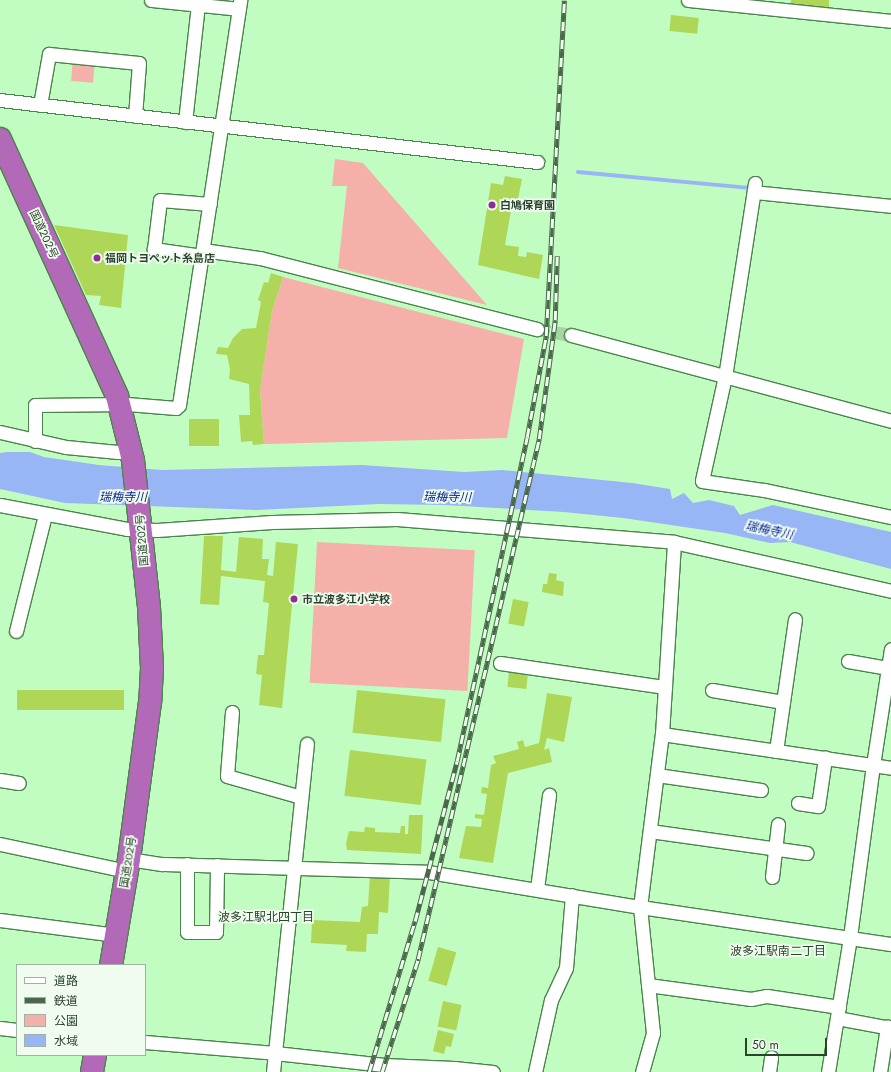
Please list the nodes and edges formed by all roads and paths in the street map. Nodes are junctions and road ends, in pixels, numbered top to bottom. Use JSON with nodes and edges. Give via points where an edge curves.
{"nodes":[{"id":1,"x":150,"y":0,"type":"edge"},
{"id":2,"x":688,"y":0,"type":"edge"},
{"id":3,"x":198,"y":5,"type":"junction"},
{"id":4,"x":240,"y":5,"type":"edge"},
{"id":5,"x":785,"y":5,"type":"edge"},
{"id":6,"x":891,"y":21,"type":"edge"},
{"id":7,"x":0,"y":100,"type":"edge"},
{"id":8,"x":40,"y":105,"type":"junction"},
{"id":9,"x":135,"y":116,"type":"junction"},
{"id":10,"x":186,"y":122,"type":"junction"},
{"id":11,"x":222,"y":126,"type":"junction"},
{"id":12,"x":0,"y":139,"type":"edge"},
{"id":13,"x":537,"y":162,"type":"dead end"},
{"id":14,"x":210,"y":204,"type":"junction"},
{"id":15,"x":891,"y":206,"type":"edge"},
{"id":16,"x":202,"y":253,"type":"junction"},
{"id":17,"x":537,"y":329,"type":"tunnel mouth"},
{"id":18,"x":572,"y":336,"type":"tunnel mouth"},
{"id":19,"x":724,"y":376,"type":"junction"},
{"id":20,"x":120,"y":405,"type":"junction"},
{"id":21,"x":891,"y":420,"type":"edge"},
{"id":22,"x":0,"y":432,"type":"edge"},
{"id":23,"x":35,"y":441,"type":"junction"},
{"id":24,"x":132,"y":456,"type":"junction"},
{"id":25,"x":0,"y":505,"type":"edge"},
{"id":26,"x":45,"y":514,"type":"junction"},
{"id":27,"x":891,"y":517,"type":"edge"},
{"id":28,"x":140,"y":521,"type":"junction"},
{"id":29,"x":674,"y":542,"type":"junction"},
{"id":30,"x":891,"y":591,"type":"edge"},
{"id":31,"x":795,"y":619,"type":"dead end"},
{"id":32,"x":16,"y":631,"type":"dead end"},
{"id":33,"x":890,"y":659,"type":"edge"},
{"id":34,"x":848,"y":661,"type":"dead end"},
{"id":35,"x":500,"y":663,"type":"dead end"},
{"id":36,"x":665,"y":687,"type":"junction"},
{"id":37,"x":712,"y":690,"type":"dead end"},
{"id":38,"x":783,"y":702,"type":"junction"},
{"id":39,"x":232,"y":712,"type":"dead end"},
{"id":40,"x":662,"y":734,"type":"junction"},
{"id":41,"x":307,"y":744,"type":"dead end"},
{"id":42,"x":776,"y":751,"type":"junction"},
{"id":43,"x":825,"y":758,"type":"junction"},
{"id":44,"x":873,"y":765,"type":"junction"},
{"id":45,"x":891,"y":768,"type":"edge"},
{"id":46,"x":657,"y":775,"type":"junction"},
{"id":47,"x":0,"y":780,"type":"edge"},
{"id":48,"x":19,"y":783,"type":"dead end"},
{"id":49,"x":761,"y":790,"type":"dead end"},
{"id":50,"x":549,"y":795,"type":"dead end"},
{"id":51,"x":301,"y":797,"type":"junction"},
{"id":52,"x":798,"y":803,"type":"dead end"},
{"id":53,"x":778,"y":824,"type":"dead end"},
{"id":54,"x":650,"y":831,"type":"junction"},
{"id":55,"x":0,"y":844,"type":"edge"},
{"id":56,"x":775,"y":848,"type":"junction"},
{"id":57,"x":806,"y":853,"type":"dead end"},
{"id":58,"x":187,"y":864,"type":"junction"},
{"id":59,"x":128,"y":865,"type":"junction"},
{"id":60,"x":217,"y":865,"type":"junction"},
{"id":61,"x":294,"y":867,"type":"junction"},
{"id":62,"x":772,"y":877,"type":"dead end"},
{"id":63,"x":537,"y":889,"type":"junction"},
{"id":64,"x":572,"y":895,"type":"junction"},
{"id":65,"x":640,"y":906,"type":"junction"},
{"id":66,"x":0,"y":920,"type":"edge"},
{"id":67,"x":116,"y":936,"type":"junction"},
{"id":68,"x":850,"y":938,"type":"junction"},
{"id":69,"x":891,"y":944,"type":"edge"},
{"id":70,"x":111,"y":964,"type":"edge"},
{"id":71,"x":648,"y":985,"type":"junction"},
{"id":72,"x":838,"y":1013,"type":"junction"},
{"id":73,"x":889,"y":1027,"type":"edge"},
{"id":74,"x":0,"y":1028,"type":"edge"},
{"id":75,"x":16,"y":1030,"type":"edge"},
{"id":76,"x":146,"y":1042,"type":"edge"},
{"id":77,"x":275,"y":1053,"type":"junction"},
{"id":78,"x":95,"y":1056,"type":"edge"},
{"id":79,"x":772,"y":1057,"type":"dead end"},
{"id":80,"x":454,"y":1070,"type":"edge"},
{"id":81,"x":92,"y":1072,"type":"edge"},
{"id":82,"x":273,"y":1072,"type":"edge"},
{"id":83,"x":493,"y":1072,"type":"edge"},
{"id":84,"x":535,"y":1072,"type":"edge"},
{"id":85,"x":642,"y":1072,"type":"edge"},
{"id":86,"x":769,"y":1072,"type":"edge"},
{"id":87,"x":828,"y":1072,"type":"edge"},
{"id":88,"x":880,"y":1072,"type":"edge"}],
"edges":[{"from":1,"to":3,"type":"street"},
{"from":2,"to":5,"type":"street"},
{"from":3,"to":4,"type":"street"},
{"from":3,"to":10,"type":"street"},
{"from":4,"to":11,"type":"street"},
{"from":5,"to":6,"type":"street"},
{"from":7,"to":8,"type":"street"},
{"from":8,"to":9,"type":"street"},
{"from":8,"to":9,"type":"street","via":[[49,54],[139,63]]},
{"from":9,"to":10,"type":"street"},
{"from":10,"to":11,"type":"street"},
{"from":11,"to":13,"type":"street"},
{"from":11,"to":14,"type":"street"},
{"from":12,"to":20,"type":"highway","name":"国道202号"},
{"from":14,"to":16,"type":"street"},
{"from":14,"to":16,"type":"street","via":[[160,200],[154,249]]},
{"from":15,"to":19,"type":"street","via":[[755,187]]},
{"from":16,"to":17,"type":"street","via":[[260,258]]},
{"from":16,"to":20,"type":"street","via":[[179,405],[176,408]]},
{"from":18,"to":19,"type":"street"},
{"from":19,"to":21,"type":"street"},
{"from":19,"to":27,"type":"street","via":[[702,481],[764,490]]},
{"from":20,"to":23,"type":"street","via":[[35,405]]},
{"from":20,"to":24,"type":"highway","name":"国道202号"},
{"from":22,"to":23,"type":"street"},
{"from":23,"to":24,"type":"street"},
{"from":24,"to":28,"type":"highway","name":"国道202号"},
{"from":25,"to":26,"type":"street"},
{"from":26,"to":28,"type":"street","via":[[127,529]]},
{"from":26,"to":32,"type":"street"},
{"from":28,"to":29,"type":"street","via":[[157,530],[272,522],[397,519]]},
{"from":28,"to":59,"type":"highway","name":"国道202号","via":[[152,635],[152,668],[150,702]]},
{"from":29,"to":30,"type":"street"},
{"from":29,"to":36,"type":"street"},
{"from":31,"to":38,"type":"street"},
{"from":33,"to":34,"type":"street"},
{"from":33,"to":44,"type":"street"},
{"from":35,"to":36,"type":"street"},
{"from":36,"to":40,"type":"street"},
{"from":37,"to":38,"type":"street"},
{"from":38,"to":42,"type":"street"},
{"from":39,"to":51,"type":"street","via":[[227,776]]},
{"from":40,"to":42,"type":"street"},
{"from":40,"to":46,"type":"street"},
{"from":41,"to":51,"type":"street"},
{"from":42,"to":43,"type":"street"},
{"from":43,"to":44,"type":"street"},
{"from":43,"to":52,"type":"street","via":[[818,806]]},
{"from":44,"to":45,"type":"street"},
{"from":44,"to":68,"type":"street"},
{"from":46,"to":49,"type":"street"},
{"from":46,"to":54,"type":"street"},
{"from":47,"to":48,"type":"street"},
{"from":50,"to":63,"type":"street"},
{"from":51,"to":61,"type":"street"},
{"from":53,"to":56,"type":"street"},
{"from":54,"to":56,"type":"street"},
{"from":54,"to":65,"type":"street"},
{"from":55,"to":59,"type":"street"},
{"from":56,"to":57,"type":"street"},
{"from":56,"to":62,"type":"street"},
{"from":58,"to":59,"type":"street"},
{"from":58,"to":60,"type":"street"},
{"from":58,"to":60,"type":"street","via":[[187,932],[216,932]]},
{"from":59,"to":67,"type":"highway","name":"国道202号"},
{"from":60,"to":61,"type":"street"},
{"from":61,"to":63,"type":"street","via":[[422,872]]},
{"from":61,"to":77,"type":"street"},
{"from":63,"to":64,"type":"street"},
{"from":64,"to":65,"type":"street"},
{"from":64,"to":84,"type":"street","via":[[566,968],[551,1000]]},
{"from":65,"to":68,"type":"street"},
{"from":65,"to":71,"type":"street"},
{"from":66,"to":67,"type":"street"},
{"from":67,"to":70,"type":"highway","name":"国道202号"},
{"from":68,"to":69,"type":"street"},
{"from":68,"to":72,"type":"street"},
{"from":71,"to":72,"type":"street","via":[[751,999],[767,996]]},
{"from":71,"to":85,"type":"street","via":[[653,1033]]},
{"from":72,"to":73,"type":"street"},
{"from":72,"to":87,"type":"street"},
{"from":73,"to":88,"type":"street"},
{"from":74,"to":75,"type":"street"},
{"from":76,"to":77,"type":"street"},
{"from":77,"to":80,"type":"street"},
{"from":77,"to":82,"type":"street"},
{"from":78,"to":81,"type":"highway"},
{"from":79,"to":86,"type":"street"},
{"from":80,"to":83,"type":"street"}]}
